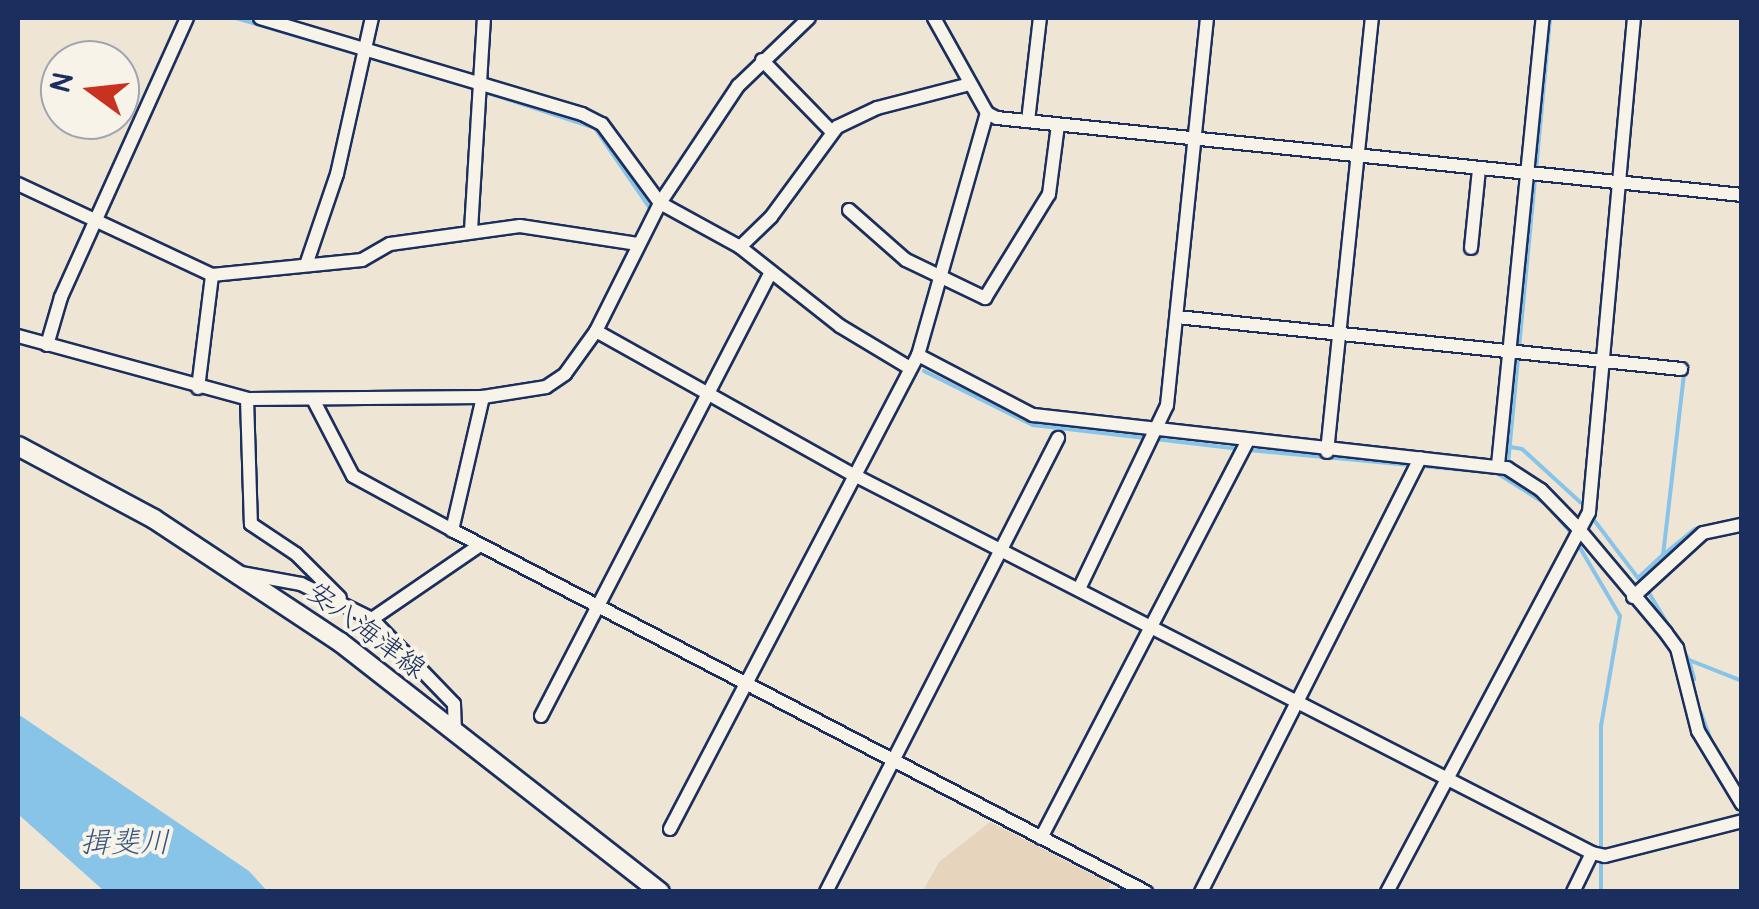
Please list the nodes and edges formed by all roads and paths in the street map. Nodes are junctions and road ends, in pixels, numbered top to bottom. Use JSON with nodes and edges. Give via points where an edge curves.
{"nodes":[{"id":1,"x":187,"y":18,"type":"edge"},
{"id":2,"x":260,"y":18,"type":"edge"},
{"id":3,"x":372,"y":18,"type":"edge"},
{"id":4,"x":484,"y":18,"type":"edge"},
{"id":5,"x":809,"y":18,"type":"edge"},
{"id":6,"x":934,"y":18,"type":"edge"},
{"id":7,"x":1040,"y":18,"type":"edge"},
{"id":8,"x":1207,"y":18,"type":"edge"},
{"id":9,"x":1372,"y":18,"type":"edge"},
{"id":10,"x":1543,"y":18,"type":"edge"},
{"id":11,"x":1634,"y":18,"type":"edge"},
{"id":12,"x":363,"y":48,"type":"junction"},
{"id":13,"x":762,"y":60,"type":"junction"},
{"id":14,"x":482,"y":84,"type":"junction"},
{"id":15,"x":970,"y":84,"type":"junction"},
{"id":16,"x":987,"y":113,"type":"junction"},
{"id":17,"x":1028,"y":121,"type":"junction"},
{"id":18,"x":1058,"y":125,"type":"junction"},
{"id":19,"x":832,"y":132,"type":"junction"},
{"id":20,"x":1195,"y":140,"type":"junction"},
{"id":21,"x":1358,"y":155,"type":"junction"},
{"id":22,"x":1479,"y":169,"type":"junction"},
{"id":23,"x":1533,"y":174,"type":"junction"},
{"id":24,"x":1618,"y":182,"type":"junction"},
{"id":25,"x":18,"y":184,"type":"edge"},
{"id":26,"x":1742,"y":194,"type":"edge"},
{"id":27,"x":660,"y":203,"type":"junction"},
{"id":28,"x":849,"y":210,"type":"dead end"},
{"id":29,"x":97,"y":219,"type":"junction"},
{"id":30,"x":471,"y":230,"type":"junction"},
{"id":31,"x":638,"y":244,"type":"junction"},
{"id":32,"x":740,"y":246,"type":"junction"},
{"id":33,"x":1472,"y":248,"type":"dead end"},
{"id":34,"x":306,"y":265,"type":"junction"},
{"id":35,"x":772,"y":272,"type":"junction"},
{"id":36,"x":212,"y":275,"type":"junction"},
{"id":37,"x":939,"y":279,"type":"junction"},
{"id":38,"x":1177,"y":317,"type":"junction"},
{"id":39,"x":596,"y":331,"type":"junction"},
{"id":40,"x":18,"y":336,"type":"edge"},
{"id":41,"x":1339,"y":336,"type":"junction"},
{"id":42,"x":47,"y":345,"type":"junction"},
{"id":43,"x":1509,"y":353,"type":"junction"},
{"id":44,"x":918,"y":355,"type":"junction"},
{"id":45,"x":1601,"y":361,"type":"junction"},
{"id":46,"x":910,"y":368,"type":"junction"},
{"id":47,"x":1680,"y":369,"type":"dead end"},
{"id":48,"x":198,"y":388,"type":"junction"},
{"id":49,"x":706,"y":396,"type":"junction"},
{"id":50,"x":483,"y":397,"type":"junction"},
{"id":51,"x":247,"y":399,"type":"junction"},
{"id":52,"x":314,"y":403,"type":"junction"},
{"id":53,"x":1159,"y":432,"type":"junction"},
{"id":54,"x":1058,"y":438,"type":"dead end"},
{"id":55,"x":1247,"y":442,"type":"junction"},
{"id":56,"x":18,"y":446,"type":"edge"},
{"id":57,"x":1327,"y":452,"type":"junction"},
{"id":58,"x":1420,"y":458,"type":"junction"},
{"id":59,"x":1498,"y":465,"type":"junction"},
{"id":60,"x":854,"y":475,"type":"junction"},
{"id":61,"x":1742,"y":525,"type":"edge"},
{"id":62,"x":1578,"y":528,"type":"junction"},
{"id":63,"x":452,"y":530,"type":"junction"},
{"id":64,"x":477,"y":547,"type":"junction"},
{"id":65,"x":1002,"y":548,"type":"junction"},
{"id":66,"x":237,"y":572,"type":"junction"},
{"id":67,"x":1080,"y":590,"type":"junction"},
{"id":68,"x":1633,"y":597,"type":"junction"},
{"id":69,"x":596,"y":609,"type":"junction"},
{"id":70,"x":357,"y":613,"type":"junction"},
{"id":71,"x":372,"y":619,"type":"junction"},
{"id":72,"x":1152,"y":628,"type":"junction"},
{"id":73,"x":746,"y":686,"type":"junction"},
{"id":74,"x":1298,"y":701,"type":"junction"},
{"id":75,"x":541,"y":716,"type":"dead end"},
{"id":76,"x":455,"y":733,"type":"junction"},
{"id":77,"x":893,"y":762,"type":"junction"},
{"id":78,"x":1446,"y":778,"type":"junction"},
{"id":79,"x":1742,"y":804,"type":"edge"},
{"id":80,"x":1742,"y":821,"type":"edge"},
{"id":81,"x":670,"y":829,"type":"dead end"},
{"id":82,"x":1041,"y":838,"type":"junction"},
{"id":83,"x":1592,"y":853,"type":"junction"},
{"id":84,"x":660,"y":892,"type":"edge"},
{"id":85,"x":826,"y":892,"type":"edge"},
{"id":86,"x":1146,"y":892,"type":"edge"},
{"id":87,"x":1201,"y":892,"type":"edge"},
{"id":88,"x":1387,"y":892,"type":"edge"},
{"id":89,"x":1573,"y":892,"type":"edge"}],
"edges":[{"from":1,"to":29,"type":"street"},
{"from":2,"to":12,"type":"street"},
{"from":3,"to":12,"type":"street"},
{"from":4,"to":14,"type":"street"},
{"from":5,"to":13,"type":"street"},
{"from":6,"to":15,"type":"street"},
{"from":7,"to":17,"type":"street"},
{"from":8,"to":20,"type":"street"},
{"from":9,"to":21,"type":"street"},
{"from":10,"to":23,"type":"street"},
{"from":11,"to":24,"type":"street"},
{"from":12,"to":14,"type":"street"},
{"from":12,"to":34,"type":"street","via":[[337,174]]},
{"from":13,"to":19,"type":"street"},
{"from":13,"to":27,"type":"street"},
{"from":14,"to":27,"type":"street","via":[[602,124]]},
{"from":14,"to":30,"type":"street"},
{"from":15,"to":16,"type":"street"},
{"from":15,"to":19,"type":"street","via":[[876,108]]},
{"from":16,"to":17,"type":"street"},
{"from":16,"to":37,"type":"street"},
{"from":17,"to":18,"type":"street"},
{"from":18,"to":20,"type":"street"},
{"from":18,"to":37,"type":"street","via":[[1049,194],[992,290],[975,298]]},
{"from":19,"to":32,"type":"street","via":[[771,217]]},
{"from":20,"to":21,"type":"street"},
{"from":20,"to":38,"type":"street"},
{"from":21,"to":22,"type":"street"},
{"from":21,"to":41,"type":"street"},
{"from":22,"to":23,"type":"street"},
{"from":22,"to":33,"type":"street"},
{"from":23,"to":24,"type":"street"},
{"from":23,"to":43,"type":"street"},
{"from":24,"to":26,"type":"street"},
{"from":24,"to":45,"type":"street"},
{"from":25,"to":29,"type":"street"},
{"from":27,"to":31,"type":"street"},
{"from":27,"to":32,"type":"street"},
{"from":28,"to":37,"type":"street"},
{"from":29,"to":36,"type":"street"},
{"from":29,"to":42,"type":"street"},
{"from":30,"to":31,"type":"street","via":[[520,226]]},
{"from":30,"to":34,"type":"street","via":[[390,244],[362,260]]},
{"from":31,"to":39,"type":"street"},
{"from":32,"to":35,"type":"street"},
{"from":34,"to":36,"type":"street"},
{"from":35,"to":46,"type":"street","via":[[840,326]]},
{"from":35,"to":49,"type":"street"},
{"from":36,"to":48,"type":"street"},
{"from":37,"to":44,"type":"street"},
{"from":38,"to":41,"type":"street"},
{"from":38,"to":53,"type":"street"},
{"from":39,"to":49,"type":"street"},
{"from":39,"to":50,"type":"street","via":[[565,374],[546,387]]},
{"from":40,"to":42,"type":"street"},
{"from":41,"to":43,"type":"street"},
{"from":41,"to":57,"type":"street"},
{"from":42,"to":48,"type":"street"},
{"from":43,"to":45,"type":"street"},
{"from":43,"to":59,"type":"street"},
{"from":44,"to":46,"type":"street"},
{"from":44,"to":53,"type":"street","via":[[1033,415]]},
{"from":45,"to":47,"type":"street"},
{"from":45,"to":62,"type":"street","via":[[1589,512]]},
{"from":46,"to":60,"type":"street"},
{"from":48,"to":51,"type":"street"},
{"from":49,"to":60,"type":"street"},
{"from":49,"to":69,"type":"street"},
{"from":50,"to":52,"type":"street","via":[[325,396]]},
{"from":50,"to":63,"type":"street"},
{"from":51,"to":52,"type":"street"},
{"from":51,"to":70,"type":"street","via":[[251,524],[296,554]]},
{"from":52,"to":63,"type":"street","via":[[352,476]]},
{"from":53,"to":55,"type":"street"},
{"from":53,"to":67,"type":"street"},
{"from":54,"to":65,"type":"street"},
{"from":55,"to":57,"type":"street"},
{"from":55,"to":72,"type":"street"},
{"from":56,"to":66,"type":"main road","name":"安八海津線"},
{"from":57,"to":58,"type":"street"},
{"from":58,"to":59,"type":"street"},
{"from":58,"to":74,"type":"street"},
{"from":59,"to":62,"type":"street","via":[[1541,490]]},
{"from":60,"to":65,"type":"street"},
{"from":60,"to":73,"type":"street"},
{"from":61,"to":68,"type":"street","via":[[1703,532]]},
{"from":62,"to":68,"type":"street"},
{"from":62,"to":78,"type":"street"},
{"from":63,"to":64,"type":"street"},
{"from":64,"to":69,"type":"street"},
{"from":64,"to":71,"type":"street"},
{"from":65,"to":67,"type":"street"},
{"from":65,"to":77,"type":"street"},
{"from":66,"to":70,"type":"street","via":[[301,584]]},
{"from":66,"to":76,"type":"main road","name":"安八海津線"},
{"from":67,"to":72,"type":"street"},
{"from":68,"to":79,"type":"street","via":[[1677,648],[1698,731]]},
{"from":69,"to":73,"type":"street"},
{"from":69,"to":75,"type":"street"},
{"from":70,"to":71,"type":"street"},
{"from":71,"to":76,"type":"street","via":[[454,704]]},
{"from":72,"to":74,"type":"street"},
{"from":72,"to":82,"type":"street"},
{"from":73,"to":77,"type":"street"},
{"from":73,"to":81,"type":"street"},
{"from":74,"to":78,"type":"street"},
{"from":74,"to":87,"type":"street"},
{"from":76,"to":84,"type":"main road","name":"安八海津線"},
{"from":77,"to":82,"type":"street"},
{"from":77,"to":85,"type":"street"},
{"from":78,"to":83,"type":"street"},
{"from":78,"to":88,"type":"street"},
{"from":80,"to":83,"type":"street","via":[[1605,856]]},
{"from":82,"to":86,"type":"street"},
{"from":83,"to":89,"type":"street"}]}
